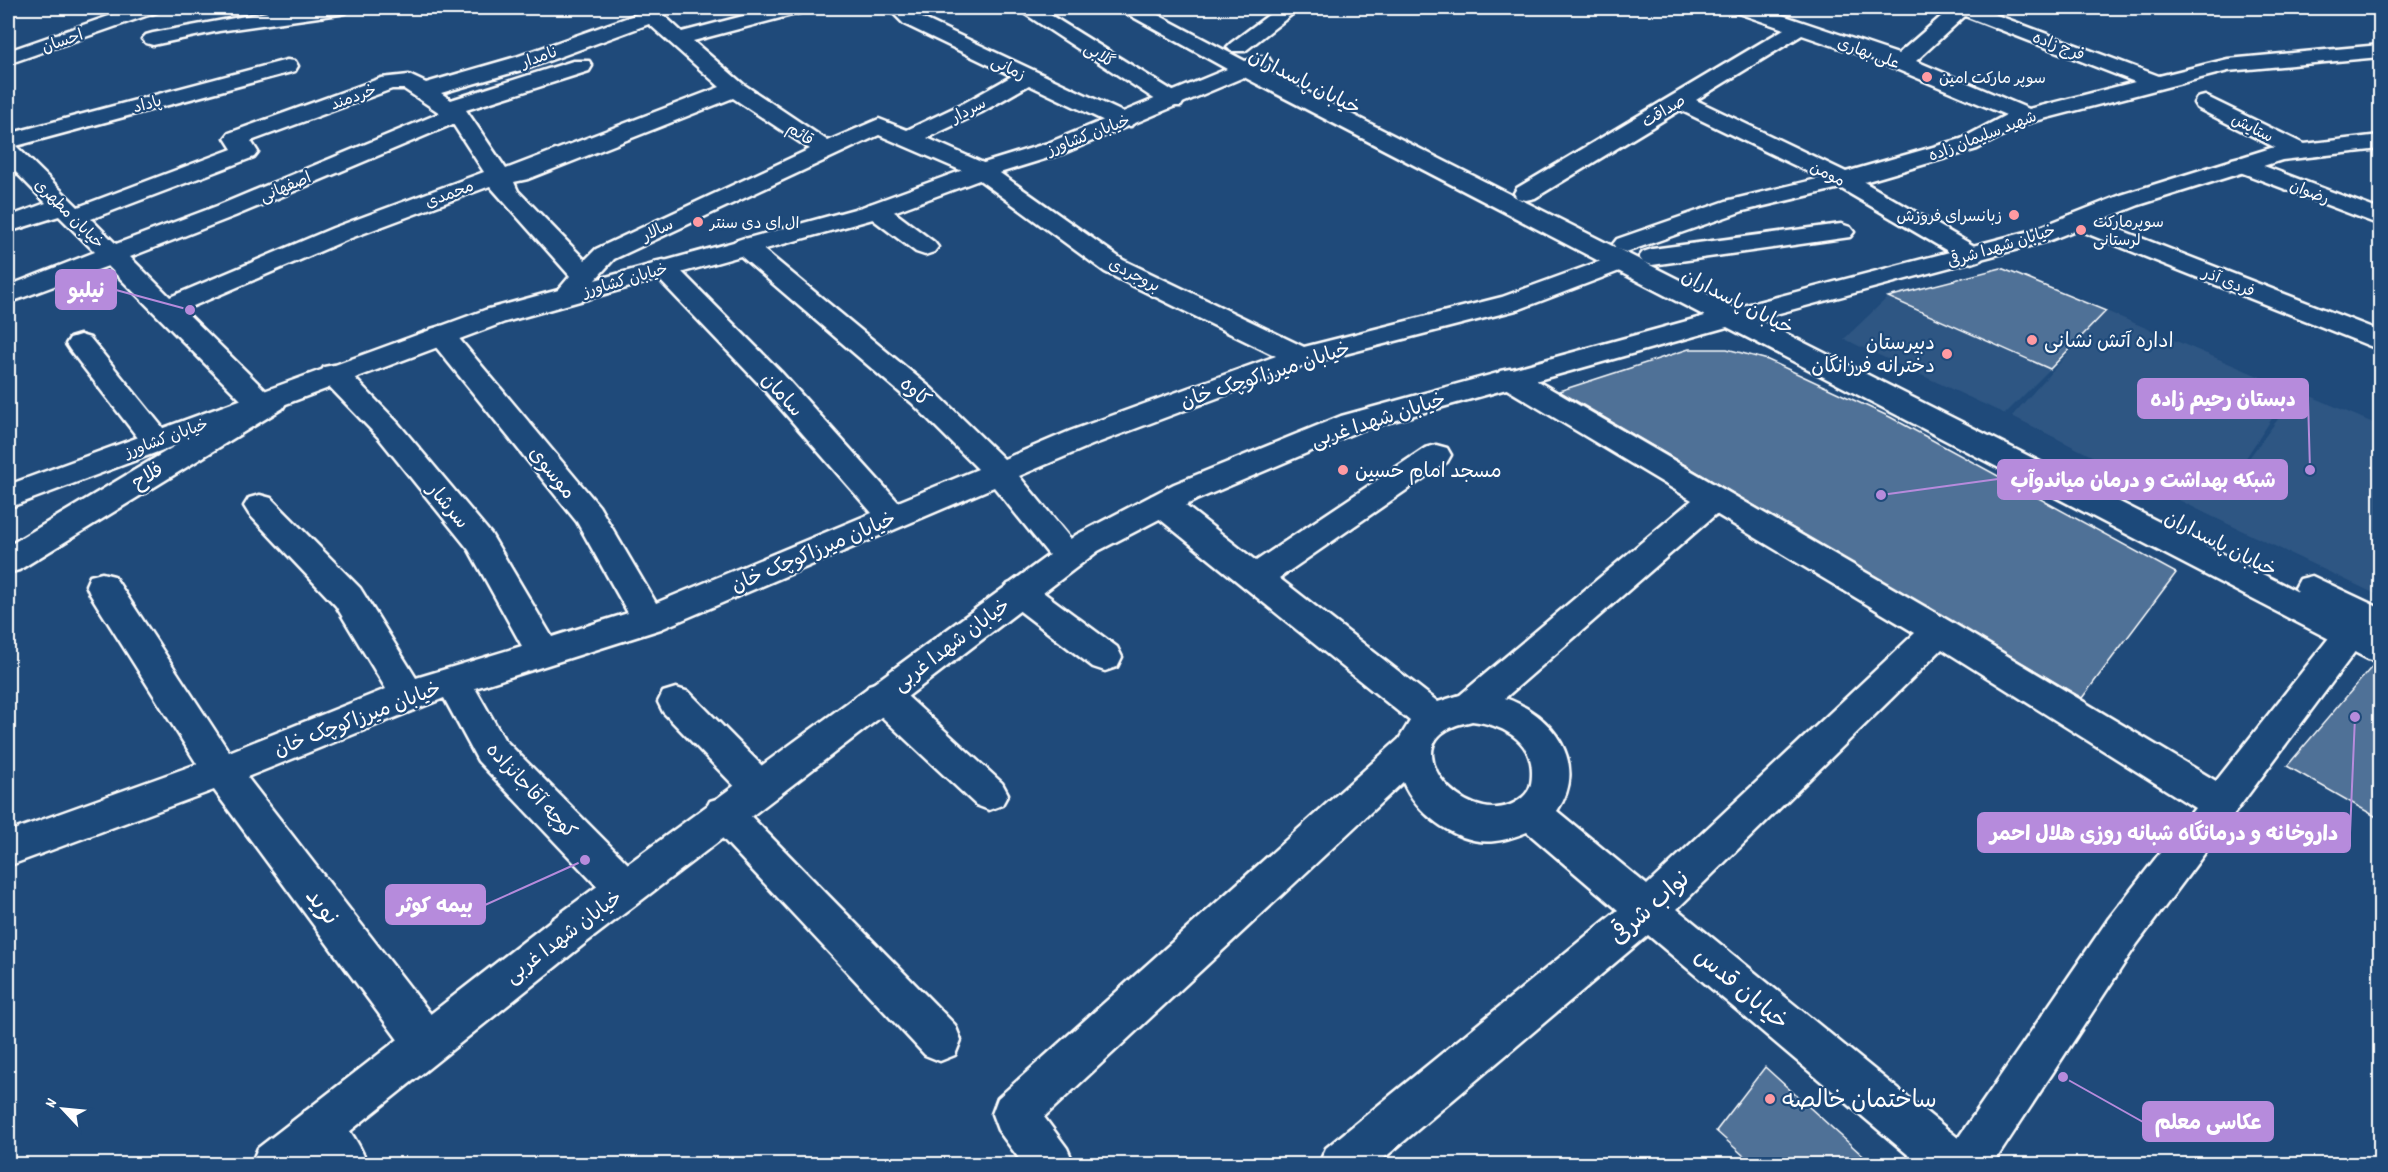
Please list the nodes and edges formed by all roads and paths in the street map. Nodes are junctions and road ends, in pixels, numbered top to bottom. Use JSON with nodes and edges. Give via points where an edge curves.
{"nodes":[{"id":1,"x":150,"y":8,"type":"edge"},
{"id":2,"x":340,"y":8,"type":"edge"},
{"id":3,"x":796,"y":8,"type":"edge"},
{"id":4,"x":898,"y":8,"type":"edge"},
{"id":5,"x":1026,"y":8,"type":"edge"},
{"id":6,"x":1131,"y":8,"type":"edge"},
{"id":7,"x":1162,"y":8,"type":"edge"},
{"id":8,"x":1290,"y":8,"type":"edge"},
{"id":9,"x":1742,"y":8,"type":"edge"},
{"id":10,"x":1962,"y":8,"type":"edge"},
{"id":11,"x":278,"y":12,"type":"edge"},
{"id":12,"x":649,"y":12,"type":"edge"},
{"id":13,"x":1801,"y":27,"type":"junction"},
{"id":14,"x":153,"y":39,"type":"dead end"},
{"id":15,"x":678,"y":39,"type":"junction"},
{"id":16,"x":2380,"y":51,"type":"edge"},
{"id":17,"x":8,"y":58,"type":"edge"},
{"id":18,"x":1248,"y":58,"type":"junction"},
{"id":19,"x":1901,"y":63,"type":"junction"},
{"id":20,"x":287,"y":66,"type":"dead end"},
{"id":21,"x":581,"y":66,"type":"dead end"},
{"id":22,"x":1028,"y":76,"type":"junction"},
{"id":23,"x":2158,"y":83,"type":"junction"},
{"id":24,"x":735,"y":88,"type":"junction"},
{"id":25,"x":424,"y":91,"type":"junction"},
{"id":26,"x":1173,"y":100,"type":"junction"},
{"id":27,"x":1680,"y":100,"type":"junction"},
{"id":28,"x":2205,"y":103,"type":"dead end"},
{"id":29,"x":454,"y":111,"type":"junction"},
{"id":30,"x":2027,"y":116,"type":"junction"},
{"id":31,"x":1123,"y":121,"type":"junction"},
{"id":32,"x":907,"y":140,"type":"junction"},
{"id":33,"x":8,"y":141,"type":"edge"},
{"id":34,"x":2380,"y":142,"type":"edge"},
{"id":35,"x":825,"y":149,"type":"junction"},
{"id":36,"x":2300,"y":151,"type":"junction"},
{"id":37,"x":8,"y":152,"type":"edge"},
{"id":38,"x":2241,"y":164,"type":"junction"},
{"id":39,"x":982,"y":171,"type":"junction"},
{"id":40,"x":499,"y":177,"type":"junction"},
{"id":41,"x":1844,"y":180,"type":"junction"},
{"id":42,"x":1526,"y":193,"type":"junction"},
{"id":43,"x":876,"y":210,"type":"junction"},
{"id":44,"x":68,"y":211,"type":"junction"},
{"id":45,"x":2380,"y":218,"type":"edge"},
{"id":46,"x":2077,"y":221,"type":"junction"},
{"id":47,"x":8,"y":225,"type":"edge"},
{"id":48,"x":1841,"y":232,"type":"dead end"},
{"id":49,"x":744,"y":246,"type":"junction"},
{"id":50,"x":925,"y":247,"type":"dead end"},
{"id":51,"x":1624,"y":253,"type":"junction"},
{"id":52,"x":112,"y":255,"type":"junction"},
{"id":53,"x":1972,"y":255,"type":"junction"},
{"id":54,"x":1652,"y":257,"type":"junction"},
{"id":55,"x":666,"y":272,"type":"junction"},
{"id":56,"x":585,"y":276,"type":"junction"},
{"id":57,"x":8,"y":295,"type":"edge"},
{"id":58,"x":567,"y":295,"type":"junction"},
{"id":59,"x":166,"y":308,"type":"junction"},
{"id":60,"x":1746,"y":315,"type":"junction"},
{"id":61,"x":441,"y":335,"type":"junction"},
{"id":62,"x":2380,"y":341,"type":"edge"},
{"id":63,"x":80,"y":344,"type":"dead end"},
{"id":64,"x":1301,"y":357,"type":"junction"},
{"id":65,"x":334,"y":374,"type":"junction"},
{"id":66,"x":1510,"y":378,"type":"junction"},
{"id":67,"x":289,"y":391,"type":"junction"},
{"id":68,"x":260,"y":402,"type":"junction"},
{"id":69,"x":156,"y":440,"type":"junction"},
{"id":70,"x":1437,"y":455,"type":"dead end"},
{"id":71,"x":999,"y":472,"type":"junction"},
{"id":72,"x":8,"y":497,"type":"edge"},
{"id":73,"x":1715,"y":498,"type":"junction"},
{"id":74,"x":1162,"y":504,"type":"junction"},
{"id":75,"x":260,"y":506,"type":"dead end"},
{"id":76,"x":893,"y":516,"type":"junction"},
{"id":77,"x":1068,"y":557,"type":"junction"},
{"id":78,"x":8,"y":561,"type":"edge"},
{"id":79,"x":1255,"y":578,"type":"junction"},
{"id":80,"x":102,"y":585,"type":"dead end"},
{"id":81,"x":1020,"y":593,"type":"junction"},
{"id":82,"x":649,"y":620,"type":"junction"},
{"id":83,"x":1939,"y":631,"type":"junction"},
{"id":84,"x":2371,"y":635,"type":"edge"},
{"id":85,"x":543,"y":651,"type":"junction"},
{"id":86,"x":1105,"y":657,"type":"dead end"},
{"id":87,"x":453,"y":681,"type":"junction"},
{"id":88,"x":408,"y":695,"type":"junction"},
{"id":89,"x":882,"y":695,"type":"junction"},
{"id":90,"x":676,"y":702,"type":"dead end"},
{"id":91,"x":1472,"y":706,"type":"junction"},
{"id":92,"x":1423,"y":733,"type":"junction"},
{"id":93,"x":222,"y":771,"type":"junction"},
{"id":94,"x":759,"y":787,"type":"junction"},
{"id":95,"x":989,"y":794,"type":"dead end"},
{"id":96,"x":2221,"y":804,"type":"junction"},
{"id":97,"x":1530,"y":812,"type":"junction"},
{"id":98,"x":723,"y":813,"type":"junction"},
{"id":99,"x":12,"y":837,"type":"edge"},
{"id":100,"x":625,"y":888,"type":"junction"},
{"id":101,"x":1648,"y":910,"type":"junction"},
{"id":102,"x":940,"y":1040,"type":"dead end"},
{"id":103,"x":425,"y":1041,"type":"junction"},
{"id":104,"x":319,"y":1128,"type":"junction"},
{"id":105,"x":274,"y":1164,"type":"edge"},
{"id":106,"x":344,"y":1164,"type":"edge"},
{"id":107,"x":1051,"y":1164,"type":"edge"},
{"id":108,"x":1342,"y":1164,"type":"edge"},
{"id":109,"x":1954,"y":1164,"type":"edge"},
{"id":110,"x":1967,"y":1164,"type":"edge"}],
"edges":[{"from":1,"to":17,"type":"street","name":"احسان"},
{"from":2,"to":11,"type":"street"},
{"from":3,"to":15,"type":"street"},
{"from":4,"to":22,"type":"street","name":"زمانی","via":[[911,20]]},
{"from":5,"to":26,"type":"street","name":"گلابی"},
{"from":6,"to":18,"type":"street","name":"خیابان پاسداران"},
{"from":7,"to":18,"type":"street","name":"خیابان پاسداران"},
{"from":8,"to":18,"type":"street","name":"خیابان کشاورز"},
{"from":9,"to":13,"type":"street","name":"علی بهاری"},
{"from":10,"to":19,"type":"street"},
{"from":10,"to":23,"type":"street","name":"فرج زاده"},
{"from":11,"to":14,"type":"street"},
{"from":12,"to":15,"type":"street","name":"قائم"},
{"from":12,"to":25,"type":"street","name":"نامدار","via":[[524,62]]},
{"from":13,"to":19,"type":"street","name":"علی بهاری"},
{"from":13,"to":27,"type":"street","name":"صداقت"},
{"from":15,"to":24,"type":"street","name":"قائم"},
{"from":16,"to":23,"type":"street","name":"شهید سلیمان زاده","via":[[2228,65]]},
{"from":18,"to":26,"type":"street","name":"خیابان کشاورز"},
{"from":18,"to":42,"type":"street","name":"خیابان پاسداران"},
{"from":18,"to":51,"type":"street"},
{"from":19,"to":30,"type":"street","name":"علی بهاری"},
{"from":20,"to":33,"type":"street","name":"پاداد"},
{"from":21,"to":29,"type":"street","name":"اصفهانی"},
{"from":22,"to":31,"type":"street","name":"زمانی"},
{"from":22,"to":32,"type":"street","name":"سردار"},
{"from":23,"to":30,"type":"street","name":"شهید سلیمان زاده"},
{"from":24,"to":35,"type":"street","name":"قائم"},
{"from":24,"to":40,"type":"street","name":"محمدی","via":[[520,174]]},
{"from":25,"to":29,"type":"street","name":"خردمند"},
{"from":25,"to":44,"type":"street","name":"خردمند","via":[[409,82],[389,83],[237,138],[246,153]]},
{"from":26,"to":31,"type":"street","name":"خیابان کشاورز"},
{"from":27,"to":41,"type":"street","name":"مومن"},
{"from":27,"to":42,"type":"street","name":"صداقت"},
{"from":28,"to":36,"type":"street","name":"ستایش"},
{"from":29,"to":40,"type":"street","name":"خردمند"},
{"from":29,"to":52,"type":"street","name":"اصفهانی"},
{"from":30,"to":41,"type":"street","name":"شهید سلیمان زاده","via":[[1952,150]]},
{"from":31,"to":39,"type":"street","name":"خیابان کشاورز","via":[[1056,148]]},
{"from":32,"to":35,"type":"street","name":"قائم","via":[[879,126]]},
{"from":32,"to":39,"type":"street","name":"قائم"},
{"from":34,"to":36,"type":"street","name":"خیابان شهدا شرقی"},
{"from":35,"to":56,"type":"street","name":"سالار","via":[[605,254]]},
{"from":36,"to":38,"type":"street","name":"خیابان شهدا شرقی"},
{"from":37,"to":44,"type":"street","name":"خیابان مطهری"},
{"from":38,"to":45,"type":"street","name":"رضوان"},
{"from":38,"to":46,"type":"street","name":"خیابان شهدا شرقی"},
{"from":39,"to":43,"type":"street","name":"خیابان کشاورز"},
{"from":39,"to":64,"type":"street","name":"بروجردی","via":[[1114,266]]},
{"from":40,"to":56,"type":"street","name":"خردمند","via":[[508,194]]},
{"from":40,"to":59,"type":"street","name":"محمدی","via":[[342,233]]},
{"from":41,"to":51,"type":"street","name":"شهید سلیمان زاده","via":[[1735,206]]},
{"from":41,"to":53,"type":"street","name":"مومن"},
{"from":42,"to":51,"type":"street","name":"خیابان پاسداران"},
{"from":43,"to":49,"type":"street","name":"خیابان کشاورز"},
{"from":43,"to":50,"type":"street"},
{"from":44,"to":47,"type":"street"},
{"from":44,"to":52,"type":"street","name":"خیابان مطهری"},
{"from":46,"to":53,"type":"street","name":"خیابان شهدا شرقی"},
{"from":46,"to":62,"type":"street","name":"فردی آذر"},
{"from":48,"to":54,"type":"street"},
{"from":49,"to":55,"type":"street","name":"خیابان کشاورز"},
{"from":49,"to":71,"type":"street","name":"کاوه","via":[[922,396]]},
{"from":51,"to":54,"type":"street","name":"خیابان پاسداران"},
{"from":51,"to":60,"type":"street"},
{"from":51,"to":64,"type":"street","name":"خیابان میرزاکوچک خان","via":[[1510,303]]},
{"from":52,"to":57,"type":"street","name":"اصفهانی"},
{"from":52,"to":59,"type":"street","name":"خیابان مطهری"},
{"from":53,"to":60,"type":"street","name":"خیابان شهدا شرقی"},
{"from":54,"to":60,"type":"street","name":"خیابان پاسداران"},
{"from":55,"to":58,"type":"street","name":"خیابان کشاورز"},
{"from":55,"to":76,"type":"street","name":"سامان","via":[[771,379]]},
{"from":56,"to":58,"type":"street","name":"سالار"},
{"from":58,"to":61,"type":"street","name":"خیابان کشاورز"},
{"from":59,"to":68,"type":"street","name":"خیابان مطهری"},
{"from":60,"to":66,"type":"street","name":"خیابان شهدا غربی"},
{"from":60,"to":84,"type":"street","name":"خیابان پاسداران"},
{"from":61,"to":65,"type":"street","name":"خیابان کشاورز"},
{"from":61,"to":82,"type":"street","name":"موسوی","via":[[588,514]]},
{"from":63,"to":69,"type":"street"},
{"from":64,"to":71,"type":"street","name":"خیابان میرزاکوچک خان"},
{"from":65,"to":67,"type":"street","name":"خیابان کشاورز"},
{"from":65,"to":85,"type":"street","name":"سرشار","via":[[388,430],[480,542]]},
{"from":66,"to":73,"type":"street"},
{"from":66,"to":74,"type":"street","name":"خیابان شهدا غربی","via":[[1351,423]]},
{"from":67,"to":68,"type":"street","name":"خیابان کشاورز"},
{"from":67,"to":78,"type":"street","name":"فلاح"},
{"from":68,"to":69,"type":"street","name":"خیابان کشاورز"},
{"from":69,"to":72,"type":"street","name":"خیابان کشاورز"},
{"from":70,"to":79,"type":"street"},
{"from":71,"to":76,"type":"street","name":"خیابان میرزاکوچک خان"},
{"from":71,"to":77,"type":"street","name":"کاوه"},
{"from":73,"to":83,"type":"street"},
{"from":73,"to":91,"type":"street"},
{"from":74,"to":77,"type":"street","name":"خیابان شهدا غربی"},
{"from":74,"to":79,"type":"street"},
{"from":75,"to":88,"type":"street","via":[[348,597]]},
{"from":76,"to":82,"type":"street","name":"خیابان میرزاکوچک خان"},
{"from":77,"to":81,"type":"street","name":"خیابان شهدا غربی"},
{"from":79,"to":92,"type":"street"},
{"from":80,"to":93,"type":"street","name":"نوید"},
{"from":81,"to":86,"type":"street"},
{"from":81,"to":89,"type":"street","name":"خیابان شهدا غربی"},
{"from":82,"to":85,"type":"street","name":"خیابان میرزاکوچک خان"},
{"from":83,"to":96,"type":"street"},
{"from":83,"to":101,"type":"street","name":"نواب شرقی"},
{"from":84,"to":96,"type":"street"},
{"from":85,"to":87,"type":"street","name":"خیابان میرزاکوچک خان"},
{"from":87,"to":88,"type":"street","name":"خیابان میرزاکوچک خان"},
{"from":87,"to":100,"type":"street","name":"کوچه آقاجانزاده","via":[[490,750]]},
{"from":88,"to":93,"type":"street","name":"خیابان میرزاکوچک خان"},
{"from":89,"to":94,"type":"street","name":"خیابان شهدا غربی"},
{"from":89,"to":95,"type":"street"},
{"from":90,"to":94,"type":"street"},
{"from":91,"to":92,"type":"street","via":[[1451,709]]},
{"from":91,"to":97,"type":"street","via":[[1495,709],[1516,718],[1534,732],[1546,749],[1552,768],[1550,788]]},
{"from":92,"to":97,"type":"street","via":[[1413,768],[1421,786],[1436,803],[1456,816],[1479,823],[1503,823]]},
{"from":92,"to":107,"type":"street","via":[[1014,1114]]},
{"from":93,"to":99,"type":"street","name":"خیابان میرزاکوچک خان"},
{"from":93,"to":103,"type":"street","name":"نوید"},
{"from":94,"to":98,"type":"street","name":"خیابان شهدا غربی"},
{"from":96,"to":110,"type":"street","via":[[2123,931]]},
{"from":97,"to":101,"type":"street","name":"خیابان قدس"},
{"from":98,"to":100,"type":"street","name":"خیابان شهدا غربی"},
{"from":98,"to":102,"type":"street"},
{"from":100,"to":103,"type":"street","name":"خیابان شهدا غربی"},
{"from":101,"to":108,"type":"street","name":"نواب شرقی"},
{"from":101,"to":109,"type":"street","name":"خیابان قدس"},
{"from":103,"to":104,"type":"street","name":"خیابان شهدا غربی"},
{"from":104,"to":105,"type":"street","name":"خیابان شهدا غربی"},
{"from":104,"to":106,"type":"street"}]}
